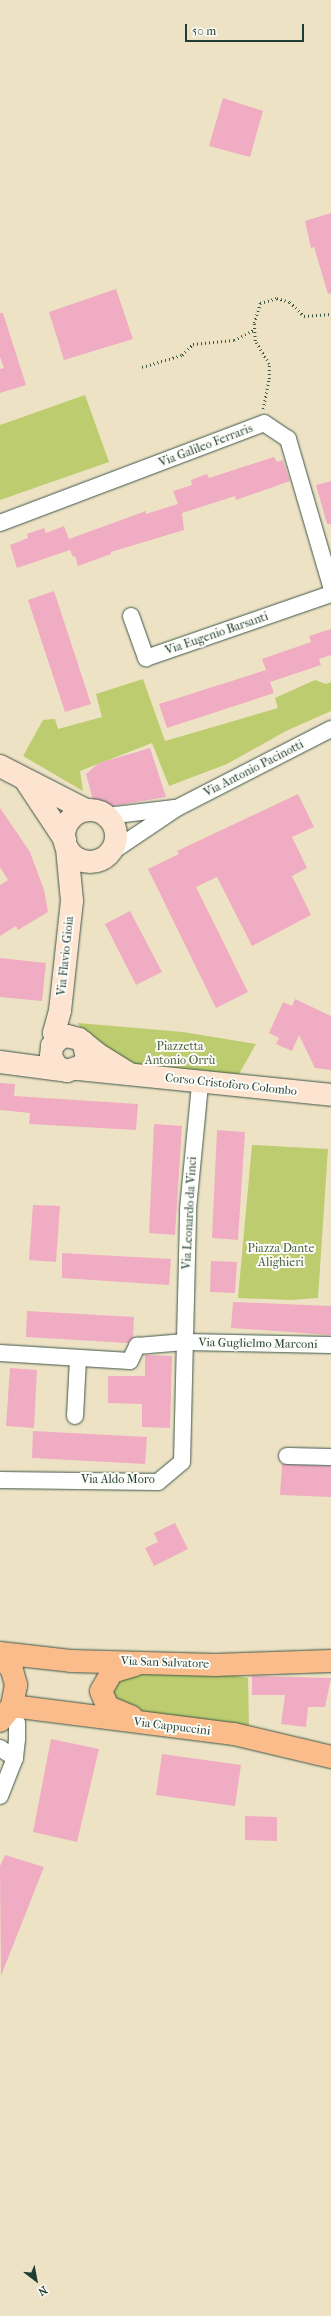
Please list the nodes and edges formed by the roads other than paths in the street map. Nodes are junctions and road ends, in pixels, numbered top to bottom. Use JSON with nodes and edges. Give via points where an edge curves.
{"nodes":[{"id":1,"x":0,"y":523,"type":"edge"},
{"id":2,"x":331,"y":586,"type":"edge"},
{"id":3,"x":331,"y":594,"type":"edge"},
{"id":4,"x":131,"y":616,"type":"dead end"},
{"id":5,"x":331,"y":729,"type":"edge"},
{"id":6,"x":0,"y":766,"type":"edge"},
{"id":7,"x":26,"y":780,"type":"junction"},
{"id":8,"x":177,"y":808,"type":"junction"},
{"id":9,"x":86,"y":810,"type":"junction"},
{"id":10,"x":107,"y":816,"type":"junction"},
{"id":11,"x":66,"y":844,"type":"junction"},
{"id":12,"x":104,"y":857,"type":"junction"},
{"id":13,"x":72,"y":901,"type":"junction"},
{"id":14,"x":60,"y":1011,"type":"junction"},
{"id":15,"x":81,"y":1040,"type":"junction"},
{"id":16,"x":55,"y":1043,"type":"junction"},
{"id":17,"x":1,"y":1062,"type":"edge"},
{"id":18,"x":69,"y":1070,"type":"junction"},
{"id":19,"x":132,"y":1074,"type":"junction"},
{"id":20,"x":200,"y":1084,"type":"junction"},
{"id":21,"x":331,"y":1095,"type":"edge"},
{"id":22,"x":185,"y":1342,"type":"junction"},
{"id":23,"x":331,"y":1345,"type":"edge"},
{"id":24,"x":0,"y":1353,"type":"edge"},
{"id":25,"x":78,"y":1358,"type":"junction"},
{"id":26,"x":75,"y":1416,"type":"dead end"},
{"id":27,"x":287,"y":1456,"type":"dead end"},
{"id":28,"x":331,"y":1457,"type":"edge"},
{"id":29,"x":0,"y":1480,"type":"edge"},
{"id":30,"x":0,"y":1654,"type":"edge"},
{"id":31,"x":146,"y":1661,"type":"junction"},
{"id":32,"x":331,"y":1661,"type":"edge"},
{"id":33,"x":7,"y":1714,"type":"edge"},
{"id":34,"x":146,"y":1723,"type":"junction"},
{"id":35,"x":0,"y":1748,"type":"edge"},
{"id":36,"x":331,"y":1757,"type":"edge"},
{"id":37,"x":15,"y":1758,"type":"junction"},
{"id":38,"x":0,"y":1796,"type":"edge"}],
"edges":[{"from":1,"to":2,"type":"street","name":"Via Galileo Ferraris","via":[[264,423],[288,439]]},
{"from":3,"to":4,"type":"street","name":"Via Eugenio Barsanti","via":[[146,658]]},
{"from":5,"to":8,"type":"street","name":"Via Antonio Pacinotti"},
{"from":6,"to":7,"type":"street"},
{"from":7,"to":9,"type":"street"},
{"from":7,"to":11,"type":"street"},
{"from":8,"to":10,"type":"street","name":"Via Antonio Pacinotti"},
{"from":8,"to":12,"type":"street","name":"Via Antonio Pacinotti"},
{"from":9,"to":10,"type":"street"},
{"from":9,"to":11,"type":"street","via":[[71,818],[66,826]]},
{"from":10,"to":12,"type":"street","via":[[113,822],[116,840]]},
{"from":11,"to":12,"type":"street","via":[[75,857],[83,861]]},
{"from":11,"to":13,"type":"street","name":"Via Flavio Gioia"},
{"from":12,"to":13,"type":"street","name":"Via Flavio Gioia"},
{"from":13,"to":14,"type":"street","name":"Via Flavio Gioia"},
{"from":14,"to":15,"type":"street","name":"Via Flavio Gioia"},
{"from":14,"to":16,"type":"street","name":"Via Flavio Gioia","via":[[54,1033]]},
{"from":15,"to":16,"type":"street","via":[[68,1036]]},
{"from":15,"to":18,"type":"street","via":[[87,1057]]},
{"from":15,"to":19,"type":"street","name":"Corso Cristoforo Colombo"},
{"from":16,"to":17,"type":"street","name":"Corso Cristoforo Colombo"},
{"from":16,"to":18,"type":"street","via":[[53,1062]]},
{"from":17,"to":18,"type":"street","name":"Corso Cristoforo Colombo"},
{"from":18,"to":19,"type":"street","name":"Corso Cristoforo Colombo"},
{"from":19,"to":20,"type":"street","name":"Corso Cristoforo Colombo"},
{"from":20,"to":21,"type":"street","name":"Corso Cristoforo Colombo"},
{"from":20,"to":22,"type":"street","name":"Via Leonardo da Vinci","via":[[188,1209]]},
{"from":22,"to":23,"type":"street","name":"Via Guglielmo Marconi"},
{"from":22,"to":25,"type":"street","name":"Via Guglielmo Marconi","via":[[137,1346],[130,1361]]},
{"from":22,"to":29,"type":"street","name":"Via Aldo Moro","via":[[182,1462],[158,1482]]},
{"from":24,"to":25,"type":"street"},
{"from":25,"to":26,"type":"street"},
{"from":27,"to":28,"type":"street"},
{"from":30,"to":31,"type":"main road","name":"Via San Salvatore","via":[[71,1662]]},
{"from":30,"to":33,"type":"main road","via":[[9,1664],[15,1677],[16,1692]]},
{"from":31,"to":32,"type":"main road","name":"Via San Salvatore","via":[[215,1665]]},
{"from":31,"to":34,"type":"main road","via":[[112,1672],[101,1691],[108,1706]]},
{"from":33,"to":34,"type":"main road","name":"Via Cappuccini"},
{"from":33,"to":37,"type":"street","via":[[17,1724]]},
{"from":34,"to":36,"type":"main road","name":"Via Cappuccini","via":[[234,1734]]},
{"from":35,"to":37,"type":"street"},
{"from":37,"to":38,"type":"street"}]}
